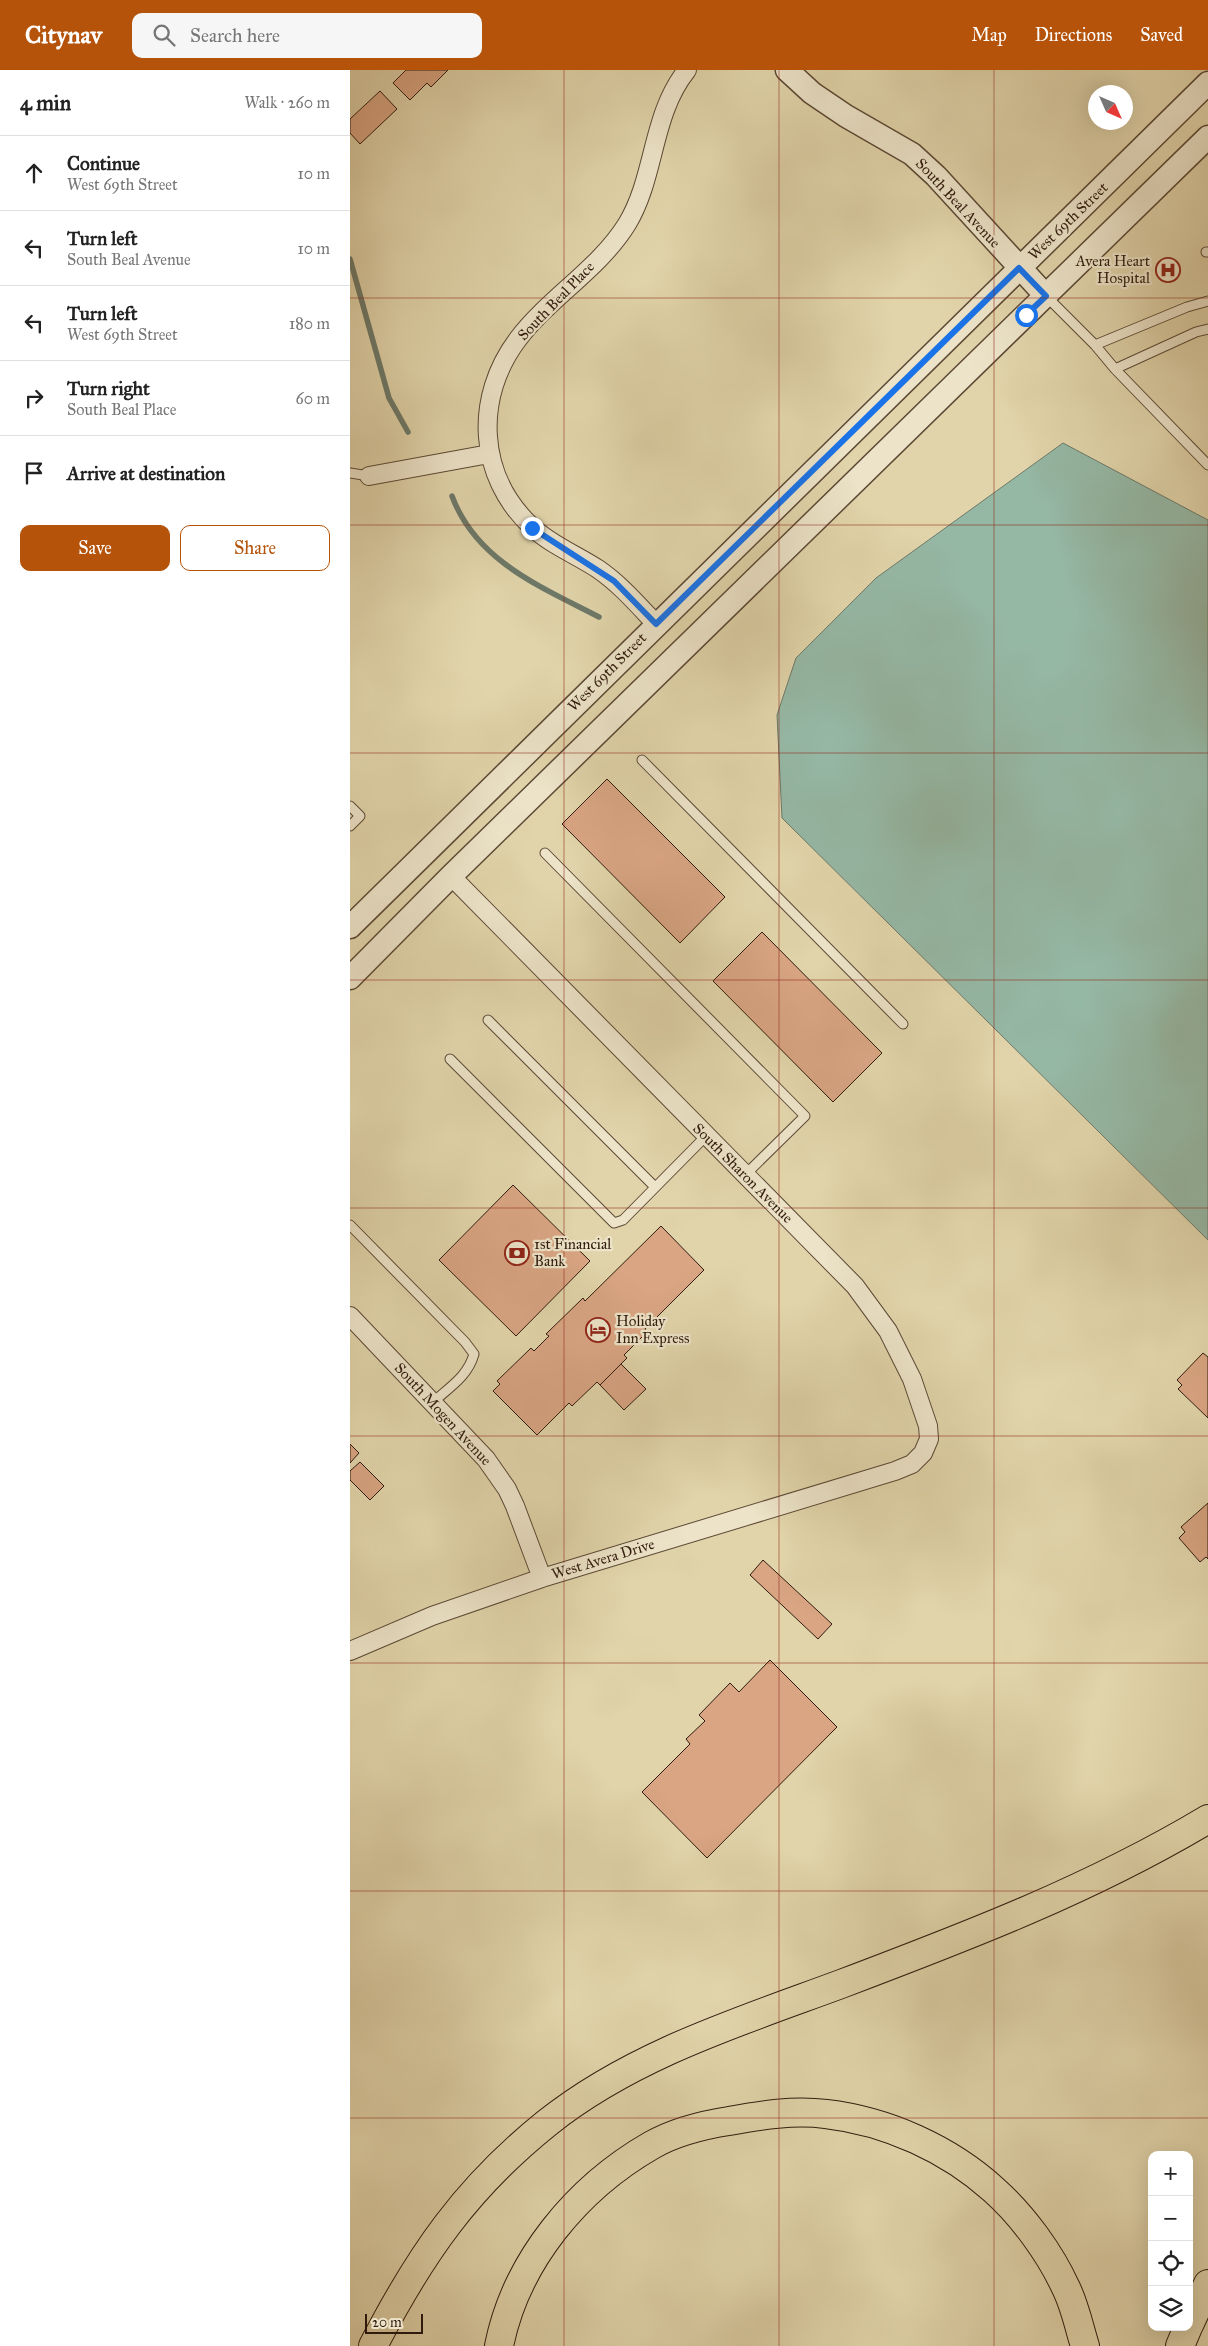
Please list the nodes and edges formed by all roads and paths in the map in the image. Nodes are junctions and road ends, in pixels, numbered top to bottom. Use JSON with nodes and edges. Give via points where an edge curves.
{"nodes":[{"id":1,"x":687,"y":70,"type":"edge"},
{"id":2,"x":787,"y":70,"type":"edge"},
{"id":3,"x":1208,"y":83,"type":"edge"},
{"id":4,"x":1208,"y":137,"type":"edge"},
{"id":5,"x":1019,"y":268,"type":"junction"},
{"id":6,"x":1046,"y":296,"type":"junction"},
{"id":7,"x":1208,"y":301,"type":"edge"},
{"id":8,"x":1208,"y":329,"type":"edge"},
{"id":9,"x":1096,"y":345,"type":"junction"},
{"id":10,"x":1115,"y":369,"type":"junction"},
{"id":11,"x":489,"y":454,"type":"junction"},
{"id":12,"x":1208,"y":465,"type":"edge"},
{"id":13,"x":350,"y":473,"type":"edge"},
{"id":14,"x":369,"y":476,"type":"joint"},
{"id":15,"x":656,"y":624,"type":"junction"},
{"id":16,"x":642,"y":760,"type":"dead end"},
{"id":17,"x":350,"y":806,"type":"edge"},
{"id":18,"x":350,"y":826,"type":"edge"},
{"id":19,"x":545,"y":853,"type":"dead end"},
{"id":20,"x":451,"y":876,"type":"junction"},
{"id":21,"x":350,"y":927,"type":"edge"},
{"id":22,"x":350,"y":978,"type":"edge"},
{"id":23,"x":488,"y":1020,"type":"dead end"},
{"id":24,"x":903,"y":1024,"type":"dead end"},
{"id":25,"x":450,"y":1059,"type":"dead end"},
{"id":26,"x":706,"y":1136,"type":"junction"},
{"id":27,"x":744,"y":1175,"type":"junction"},
{"id":28,"x":655,"y":1187,"type":"junction"},
{"id":29,"x":350,"y":1225,"type":"edge"},
{"id":30,"x":350,"y":1316,"type":"edge"},
{"id":31,"x":434,"y":1402,"type":"junction"},
{"id":32,"x":860,"y":1481,"type":"joint"},
{"id":33,"x":542,"y":1578,"type":"junction"},
{"id":34,"x":350,"y":1651,"type":"edge"},
{"id":35,"x":1208,"y":1819,"type":"edge"},
{"id":36,"x":1208,"y":2284,"type":"edge"},
{"id":37,"x":1193,"y":2317,"type":"edge"},
{"id":38,"x":1187,"y":2331,"type":"edge"},
{"id":39,"x":373,"y":2346,"type":"edge"},
{"id":40,"x":499,"y":2346,"type":"edge"},
{"id":41,"x":1085,"y":2346,"type":"edge"},
{"id":42,"x":1180,"y":2346,"type":"edge"}],
"edges":[{"from":1,"to":11,"type":"street","name":"South Beal Place","via":[[667,102],[627,224],[529,327],[503,361],[487,416]]},
{"from":2,"to":5,"type":"street","name":"South Beal Avenue","via":[[812,93],[846,116],[912,154]]},
{"from":3,"to":5,"type":"street","name":"West 69th Street"},
{"from":4,"to":6,"type":"street"},
{"from":5,"to":6,"type":"street","name":"South Beal Avenue"},
{"from":5,"to":15,"type":"street","name":"West 69th Street"},
{"from":6,"to":9,"type":"lane"},
{"from":6,"to":20,"type":"street"},
{"from":7,"to":9,"type":"lane"},
{"from":8,"to":10,"type":"lane"},
{"from":9,"to":10,"type":"lane"},
{"from":10,"to":12,"type":"lane"},
{"from":11,"to":14,"type":"street"},
{"from":11,"to":15,"type":"street","name":"South Beal Place","via":[[515,510],[532,528],[614,581]]},
{"from":13,"to":14,"type":"lane"},
{"from":15,"to":21,"type":"street","name":"West 69th Street"},
{"from":16,"to":24,"type":"lane"},
{"from":17,"to":18,"type":"lane","via":[[360,816]]},
{"from":19,"to":27,"type":"lane","via":[[805,1116]]},
{"from":20,"to":22,"type":"street"},
{"from":20,"to":26,"type":"street","name":"South Sharon Avenue"},
{"from":23,"to":28,"type":"lane"},
{"from":25,"to":28,"type":"lane","via":[[614,1223],[623,1220]]},
{"from":26,"to":27,"type":"street","name":"South Sharon Avenue"},
{"from":26,"to":28,"type":"lane"},
{"from":27,"to":32,"type":"street","name":"South Sharon Avenue","via":[[855,1286],[888,1330],[912,1379],[928,1426],[929,1439],[923,1453],[912,1464]]},
{"from":29,"to":31,"type":"lane","via":[[474,1354],[471,1366]]},
{"from":30,"to":31,"type":"street","name":"South Mogen Avenue"},
{"from":31,"to":33,"type":"street","name":"South Mogen Avenue","via":[[486,1459],[507,1489]]},
{"from":32,"to":33,"type":"street","name":"West Avera Drive"},
{"from":33,"to":34,"type":"street","name":"West Avera Drive","via":[[432,1616]]},
{"from":35,"to":39,"type":"highway","via":[[1139,1858],[1028,1912],[698,2039],[624,2072],[586,2095],[548,2122],[470,2195],[426,2254]]},
{"from":36,"to":37,"type":"highway"},
{"from":38,"to":42,"type":"highway"},
{"from":40,"to":41,"type":"highway","via":[[502,2328],[526,2269],[561,2220],[605,2177],[653,2144],[700,2126],[764,2114],[826,2114],[887,2127],[945,2154],[994,2190],[1035,2236],[1067,2288]]}]}
